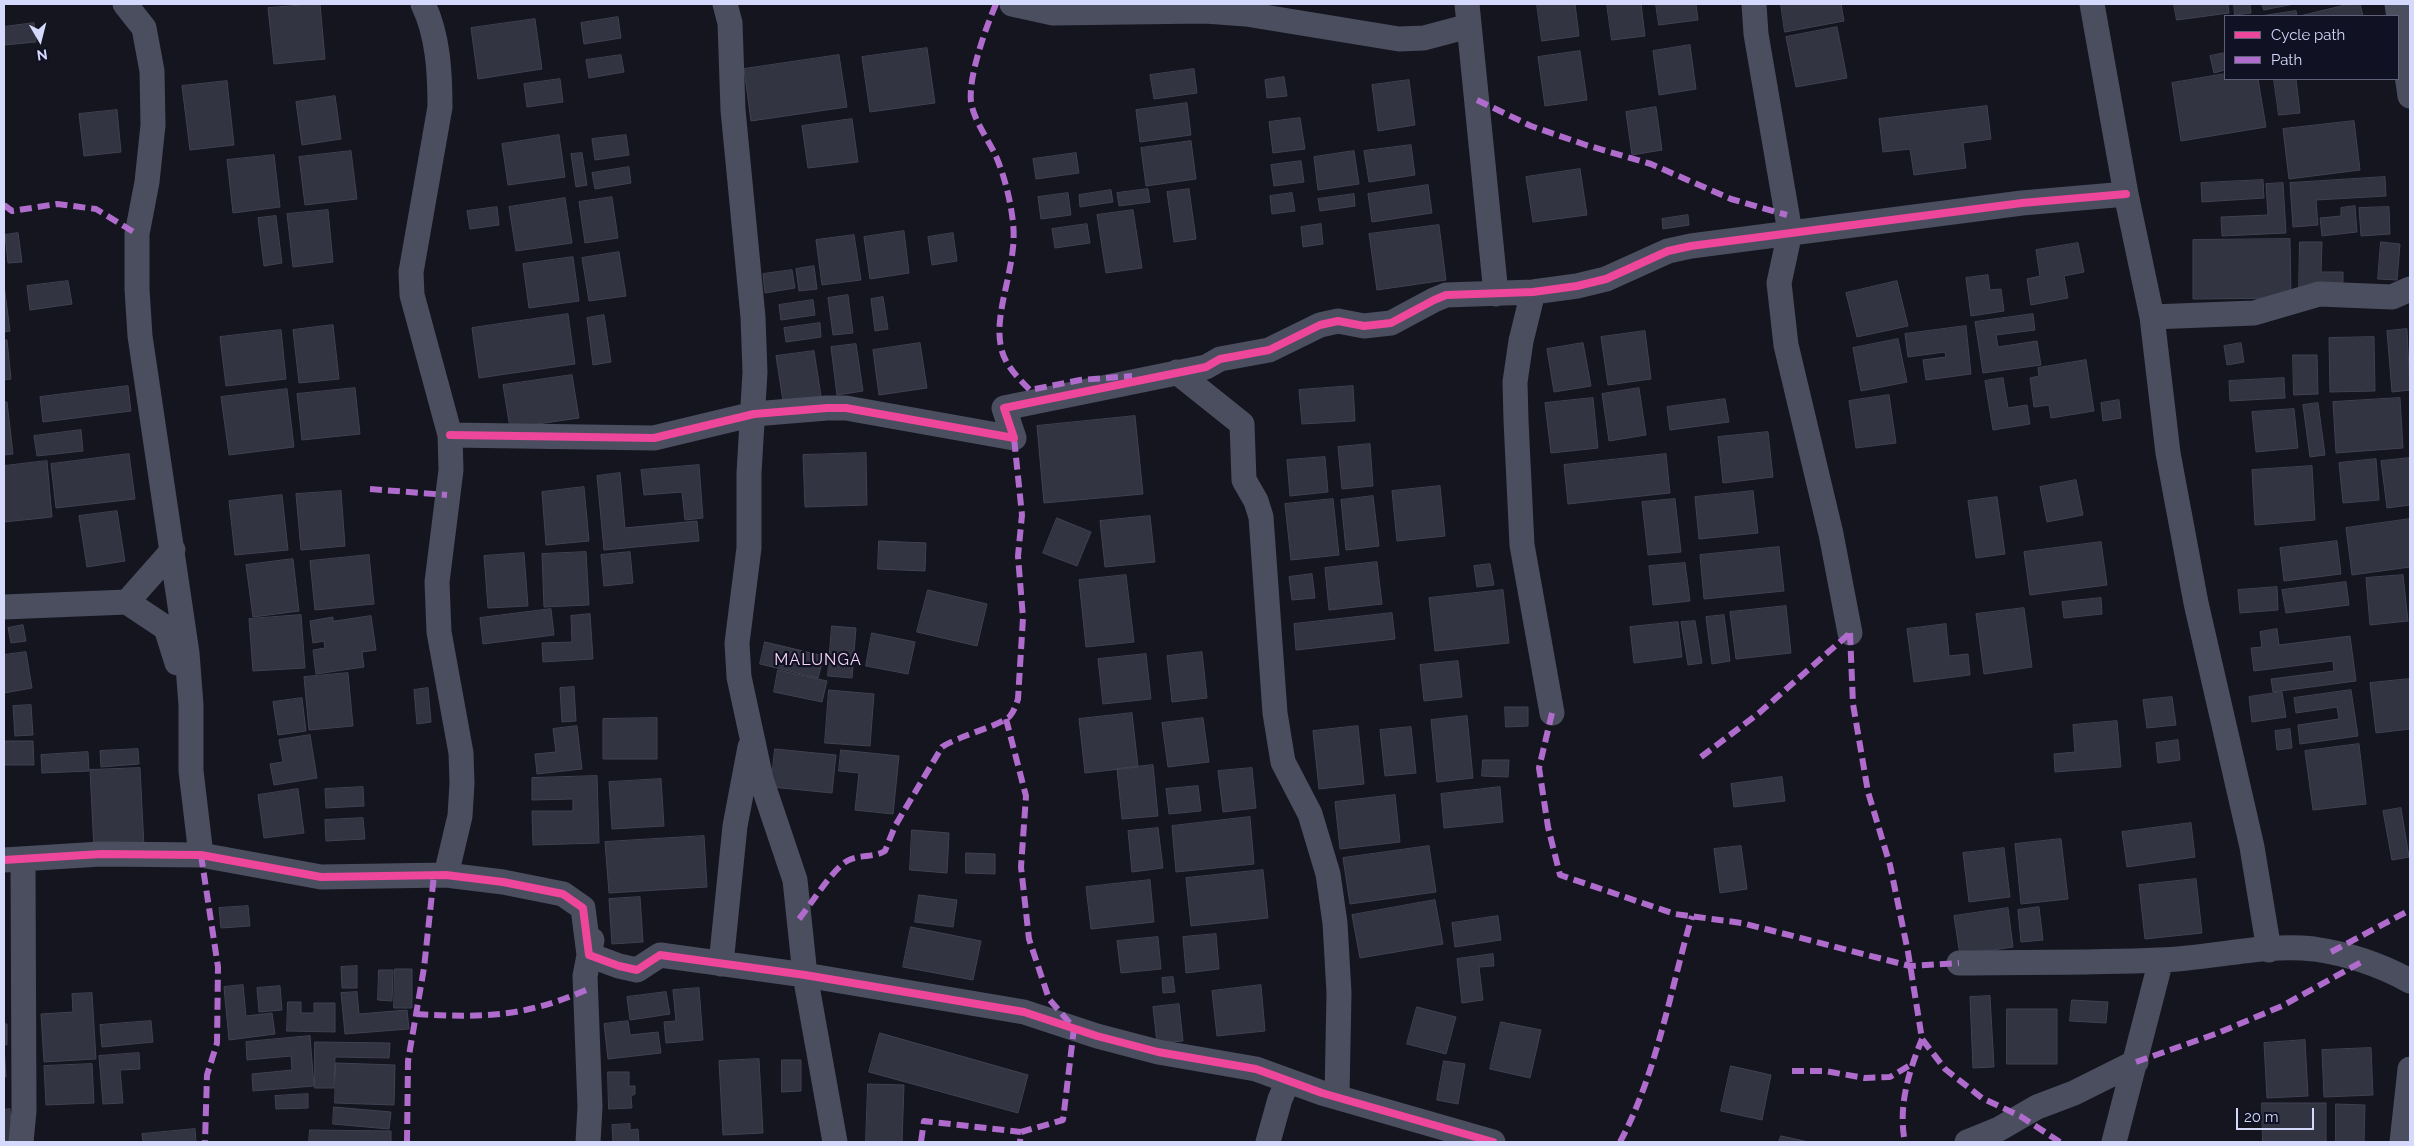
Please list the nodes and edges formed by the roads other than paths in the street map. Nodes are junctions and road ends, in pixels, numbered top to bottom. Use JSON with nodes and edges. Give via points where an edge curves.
{"nodes":[{"id":1,"x":125,"y":4,"type":"edge"},
{"id":2,"x":423,"y":4,"type":"edge"},
{"id":3,"x":725,"y":4,"type":"edge"},
{"id":4,"x":1012,"y":4,"type":"edge"},
{"id":5,"x":1754,"y":4,"type":"edge"},
{"id":6,"x":2092,"y":4,"type":"edge"},
{"id":7,"x":1468,"y":15,"type":"edge"},
{"id":8,"x":2399,"y":18,"type":"edge"},
{"id":9,"x":2410,"y":96,"type":"edge"},
{"id":10,"x":2126,"y":194,"type":"junction"},
{"id":11,"x":1790,"y":232,"type":"junction"},
{"id":12,"x":2410,"y":289,"type":"edge"},
{"id":13,"x":1533,"y":292,"type":"junction"},
{"id":14,"x":1496,"y":294,"type":"junction"},
{"id":15,"x":2152,"y":318,"type":"junction"},
{"id":16,"x":1176,"y":372,"type":"junction"},
{"id":17,"x":754,"y":414,"type":"junction"},
{"id":18,"x":450,"y":435,"type":"junction"},
{"id":19,"x":173,"y":550,"type":"junction"},
{"id":20,"x":127,"y":602,"type":"junction"},
{"id":21,"x":4,"y":607,"type":"edge"},
{"id":22,"x":1850,"y":633,"type":"dead end"},
{"id":23,"x":191,"y":705,"type":"junction"},
{"id":24,"x":1552,"y":712,"type":"dead end"},
{"id":25,"x":752,"y":738,"type":"junction"},
{"id":26,"x":200,"y":855,"type":"junction"},
{"id":27,"x":13,"y":860,"type":"edge"},
{"id":28,"x":446,"y":875,"type":"junction"},
{"id":29,"x":2269,"y":950,"type":"junction"},
{"id":30,"x":588,"y":955,"type":"junction"},
{"id":31,"x":2161,"y":960,"type":"junction"},
{"id":32,"x":721,"y":964,"type":"junction"},
{"id":33,"x":1959,"y":964,"type":"dead end"},
{"id":34,"x":805,"y":975,"type":"junction"},
{"id":35,"x":2410,"y":981,"type":"edge"},
{"id":36,"x":2136,"y":1062,"type":"junction"},
{"id":37,"x":2410,"y":1069,"type":"edge"},
{"id":38,"x":1288,"y":1081,"type":"junction"},
{"id":39,"x":1337,"y":1096,"type":"junction"},
{"id":40,"x":1425,"y":1132,"type":"edge"},
{"id":41,"x":20,"y":1142,"type":"edge"},
{"id":42,"x":588,"y":1142,"type":"edge"},
{"id":43,"x":835,"y":1142,"type":"edge"},
{"id":44,"x":1268,"y":1142,"type":"edge"},
{"id":45,"x":1493,"y":1142,"type":"edge"},
{"id":46,"x":1967,"y":1142,"type":"edge"},
{"id":47,"x":2114,"y":1142,"type":"edge"},
{"id":48,"x":2402,"y":1142,"type":"edge"}],
"edges":[{"from":1,"to":19,"type":"street","via":[[144,28],[152,71],[153,125],[137,234],[137,289],[140,336]]},
{"from":2,"to":18,"type":"street","via":[[433,25],[440,107],[411,272],[412,295]]},
{"from":3,"to":17,"type":"street","via":[[730,23],[734,110],[753,317]]},
{"from":4,"to":7,"type":"street","via":[[1053,13],[1205,11],[1246,14],[1399,39],[1424,38]]},
{"from":5,"to":11,"type":"street","via":[[1756,34]]},
{"from":6,"to":10,"type":"street"},
{"from":7,"to":14,"type":"street"},
{"from":8,"to":9,"type":"street"},
{"from":10,"to":11,"type":"street","via":[[2022,203]]},
{"from":10,"to":15,"type":"street"},
{"from":11,"to":13,"type":"street","via":[[1668,251],[1606,279]]},
{"from":11,"to":22,"type":"street","via":[[1779,282],[1786,345]]},
{"from":12,"to":15,"type":"street","via":[[2392,297],[2319,294],[2254,314]]},
{"from":13,"to":14,"type":"street"},
{"from":13,"to":24,"type":"street","via":[[1515,382],[1516,420],[1522,545]]},
{"from":14,"to":16,"type":"street","via":[[1446,295],[1398,321],[1378,326],[1344,321],[1320,325],[1269,350],[1220,358],[1206,366]]},
{"from":15,"to":29,"type":"street","via":[[2168,453],[2194,593],[2252,847]]},
{"from":16,"to":17,"type":"street","via":[[1004,408],[1014,438],[846,408]]},
{"from":16,"to":39,"type":"street","via":[[1242,424],[1244,480],[1256,501],[1260,517],[1275,713],[1283,762],[1310,814],[1328,874],[1335,923],[1339,992]]},
{"from":17,"to":18,"type":"street","via":[[654,438]]},
{"from":17,"to":25,"type":"street","via":[[748,472],[749,548],[737,643],[739,677]]},
{"from":18,"to":28,"type":"street","via":[[451,470],[437,582],[439,632],[461,753],[462,783],[460,816]]},
{"from":19,"to":20,"type":"street"},
{"from":19,"to":23,"type":"street"},
{"from":20,"to":21,"type":"street"},
{"from":20,"to":23,"type":"street","via":[[166,628]]},
{"from":23,"to":26,"type":"street","via":[[191,771]]},
{"from":25,"to":32,"type":"street","via":[[735,826]]},
{"from":25,"to":34,"type":"street","via":[[761,779],[796,880]]},
{"from":26,"to":27,"type":"street","via":[[101,854]]},
{"from":26,"to":28,"type":"street","via":[[321,876]]},
{"from":27,"to":41,"type":"street","via":[[24,1112]]},
{"from":28,"to":30,"type":"street","via":[[503,882],[573,899],[583,908]]},
{"from":29,"to":31,"type":"street"},
{"from":29,"to":35,"type":"street","via":[[2312,949],[2358,957]]},
{"from":30,"to":32,"type":"street","via":[[637,970],[660,955]]},
{"from":30,"to":42,"type":"street","via":[[585,976],[590,1107]]},
{"from":31,"to":33,"type":"street"},
{"from":31,"to":36,"type":"street"},
{"from":32,"to":34,"type":"street"},
{"from":34,"to":38,"type":"street","via":[[1024,1012],[1158,1052],[1256,1069]]},
{"from":34,"to":43,"type":"street"},
{"from":36,"to":46,"type":"street"},
{"from":36,"to":47,"type":"street"},
{"from":37,"to":48,"type":"street"},
{"from":38,"to":39,"type":"street"},
{"from":38,"to":44,"type":"street"},
{"from":39,"to":40,"type":"street"},
{"from":40,"to":45,"type":"street"}]}
